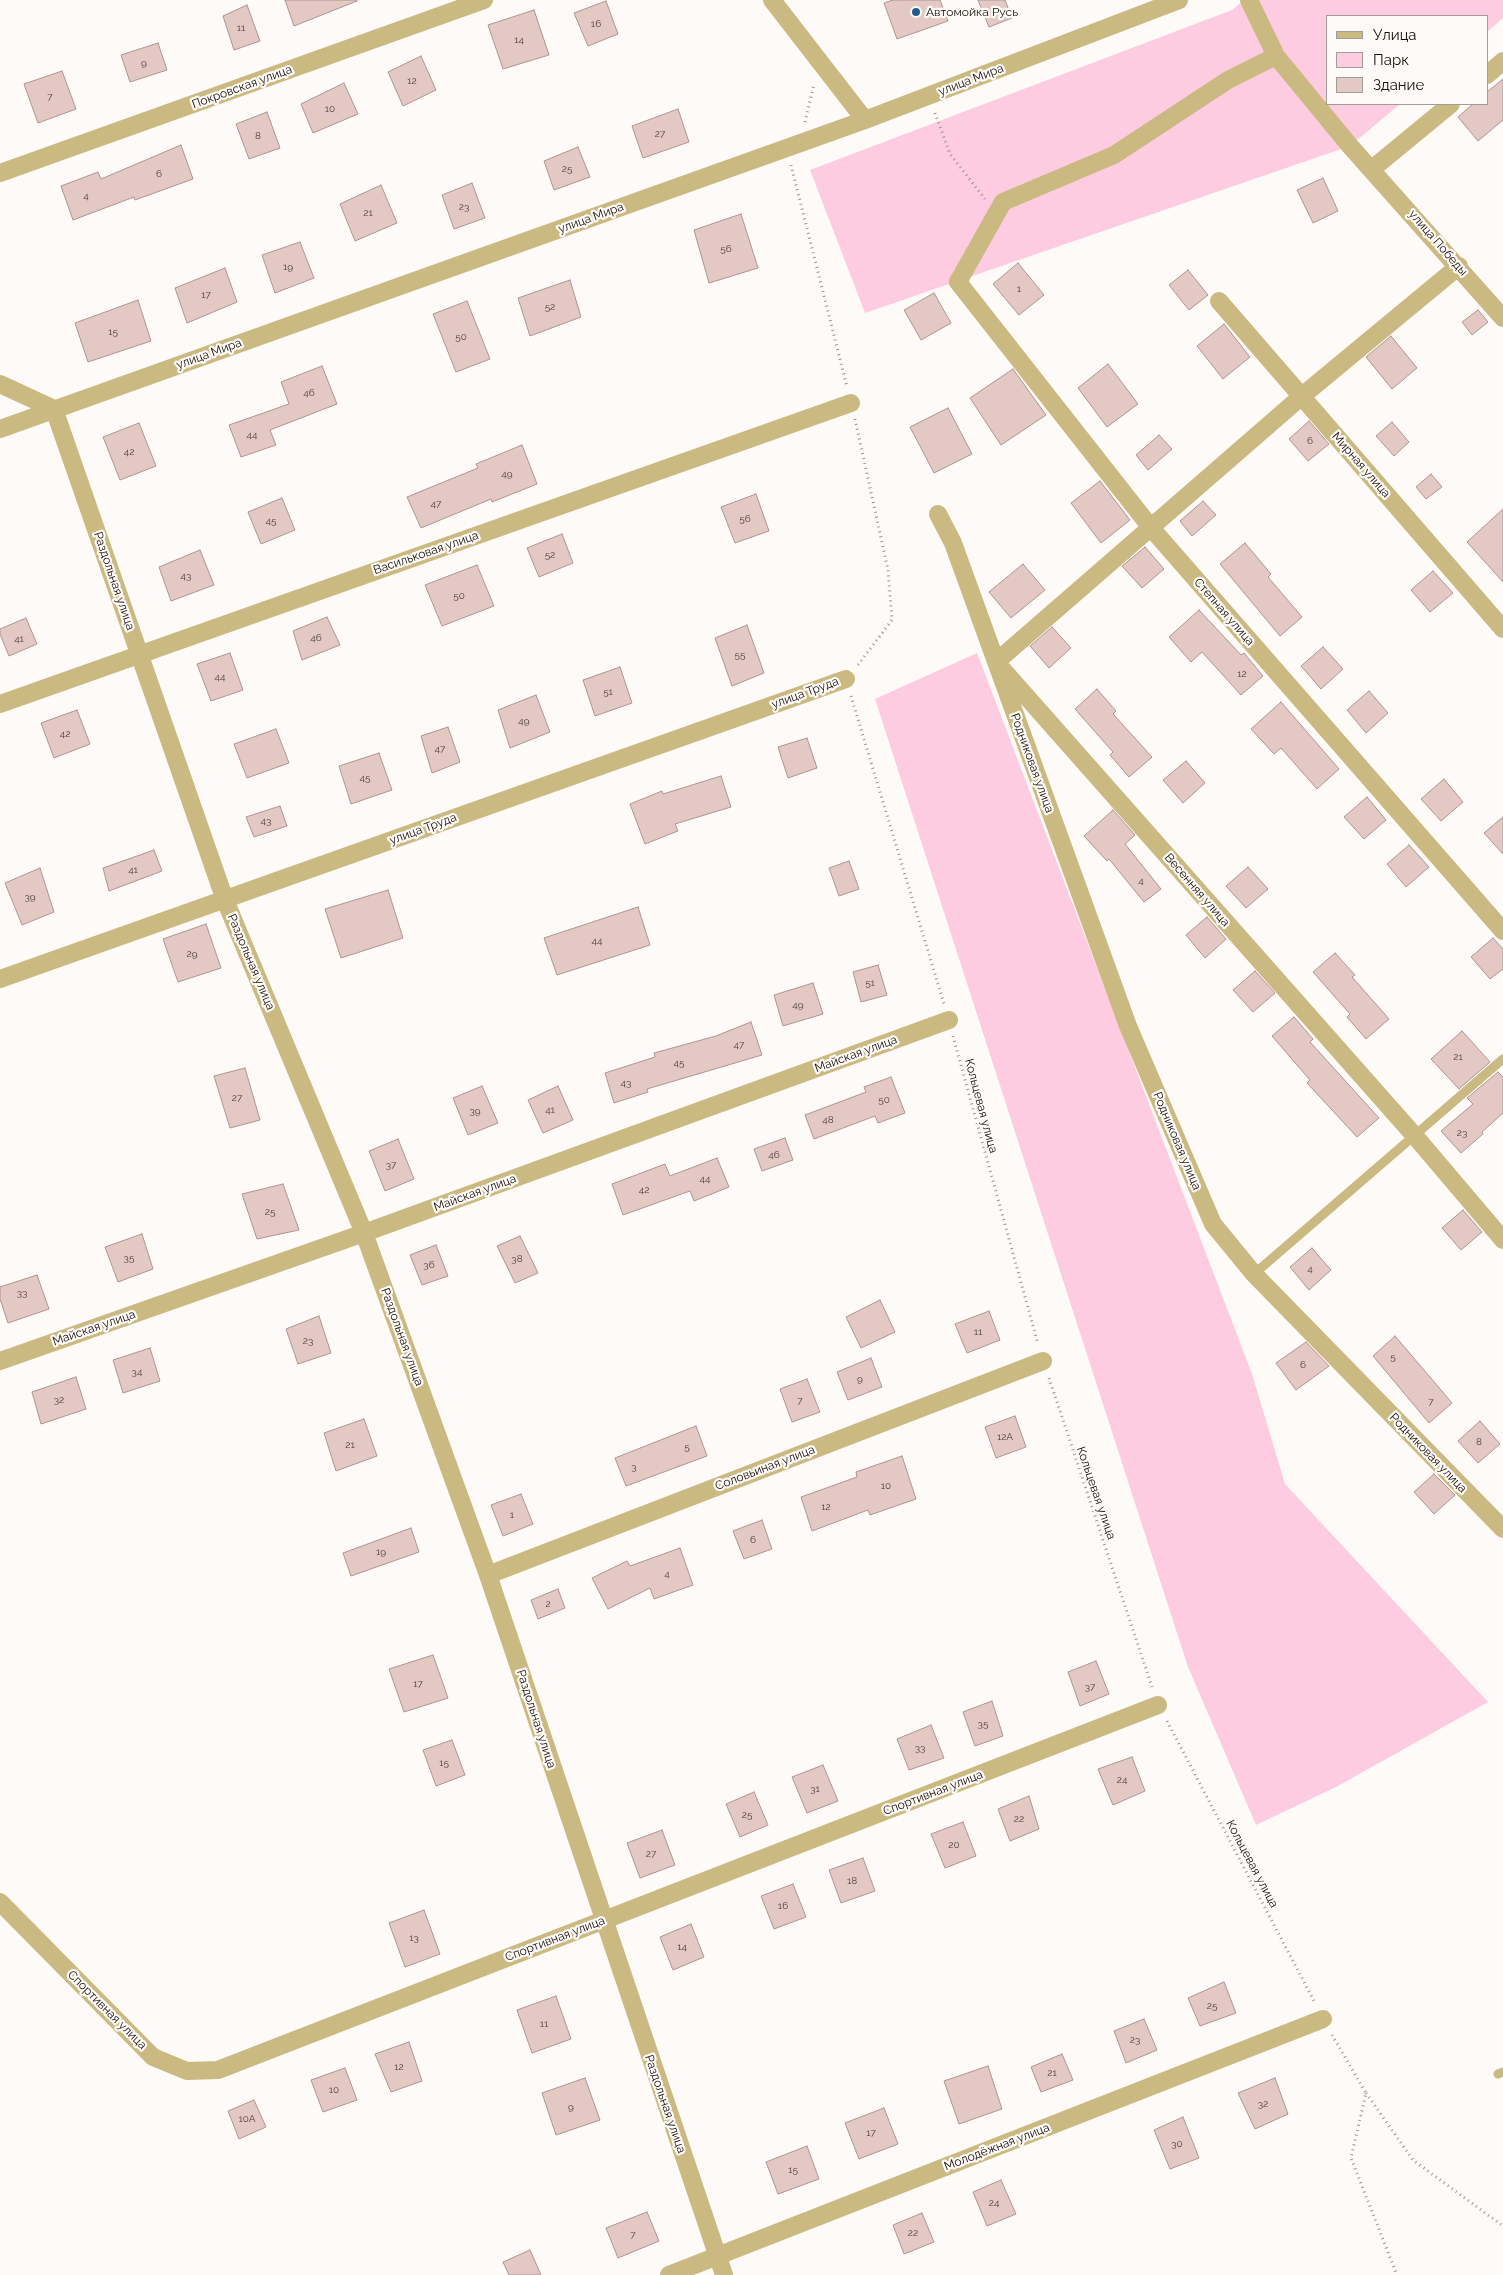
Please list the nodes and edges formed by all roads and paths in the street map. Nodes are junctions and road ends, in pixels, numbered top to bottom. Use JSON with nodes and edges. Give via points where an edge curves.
{"nodes":[{"id":1,"x":484,"y":0,"type":"edge"},
{"id":2,"x":772,"y":0,"type":"edge"},
{"id":3,"x":1179,"y":0,"type":"edge"},
{"id":4,"x":1249,"y":0,"type":"edge"},
{"id":5,"x":1276,"y":56,"type":"junction"},
{"id":6,"x":819,"y":61,"type":"junction"},
{"id":7,"x":1503,"y":61,"type":"edge"},
{"id":8,"x":1488,"y":74,"type":"edge"},
{"id":9,"x":1451,"y":105,"type":"edge"},
{"id":10,"x":935,"y":113,"type":"dead end"},
{"id":11,"x":865,"y":120,"type":"junction"},
{"id":12,"x":800,"y":144,"type":"junction"},
{"id":13,"x":1372,"y":169,"type":"junction"},
{"id":14,"x":0,"y":173,"type":"edge"},
{"id":15,"x":997,"y":215,"type":"junction"},
{"id":16,"x":1459,"y":266,"type":"junction"},
{"id":17,"x":1219,"y":301,"type":"dead end"},
{"id":18,"x":1503,"y":318,"type":"edge"},
{"id":19,"x":0,"y":384,"type":"edge"},
{"id":20,"x":1302,"y":396,"type":"junction"},
{"id":21,"x":851,"y":403,"type":"dead end"},
{"id":22,"x":54,"y":410,"type":"junction"},
{"id":23,"x":0,"y":429,"type":"edge"},
{"id":24,"x":938,"y":514,"type":"dead end"},
{"id":25,"x":1152,"y":528,"type":"junction"},
{"id":26,"x":1503,"y":629,"type":"edge"},
{"id":27,"x":139,"y":655,"type":"junction"},
{"id":28,"x":996,"y":662,"type":"junction"},
{"id":29,"x":846,"y":679,"type":"joint"},
{"id":30,"x":0,"y":704,"type":"edge"},
{"id":31,"x":225,"y":900,"type":"junction"},
{"id":32,"x":1503,"y":931,"type":"edge"},
{"id":33,"x":0,"y":979,"type":"edge"},
{"id":34,"x":949,"y":1020,"type":"junction"},
{"id":35,"x":1503,"y":1059,"type":"edge"},
{"id":36,"x":1414,"y":1135,"type":"junction"},
{"id":37,"x":364,"y":1233,"type":"junction"},
{"id":38,"x":1503,"y":1240,"type":"edge"},
{"id":39,"x":1254,"y":1274,"type":"junction"},
{"id":40,"x":0,"y":1361,"type":"edge"},
{"id":41,"x":1043,"y":1361,"type":"junction"},
{"id":42,"x":1503,"y":1529,"type":"edge"},
{"id":43,"x":488,"y":1575,"type":"junction"},
{"id":44,"x":1158,"y":1705,"type":"junction"},
{"id":45,"x":0,"y":1902,"type":"edge"},
{"id":46,"x":603,"y":1921,"type":"junction"},
{"id":47,"x":1323,"y":2019,"type":"junction"},
{"id":48,"x":1366,"y":2093,"type":"junction"},
{"id":49,"x":1503,"y":2226,"type":"edge"},
{"id":50,"x":717,"y":2257,"type":"junction"},
{"id":51,"x":669,"y":2275,"type":"edge"},
{"id":52,"x":724,"y":2275,"type":"edge"},
{"id":53,"x":1397,"y":2275,"type":"edge"}],
"edges":[{"from":1,"to":14,"type":"street","name":"Покровская улица"},
{"from":2,"to":6,"type":"street"},
{"from":3,"to":11,"type":"street","name":"улица Мира"},
{"from":4,"to":5,"type":"street","name":"улица Победы"},
{"from":5,"to":13,"type":"street","name":"улица Победы"},
{"from":5,"to":15,"type":"street","via":[[1228,80],[1114,155],[1004,202]]},
{"from":6,"to":11,"type":"street"},
{"from":6,"to":12,"type":"path"},
{"from":7,"to":8,"type":"street"},
{"from":9,"to":13,"type":"street"},
{"from":10,"to":15,"type":"path","via":[[950,154]]},
{"from":11,"to":12,"type":"street","name":"улица Мира"},
{"from":12,"to":22,"type":"street","name":"улица Мира"},
{"from":13,"to":16,"type":"street","name":"улица Победы"},
{"from":15,"to":25,"type":"street","name":"Степная улица","via":[[958,282]]},
{"from":16,"to":18,"type":"street","name":"улица Победы"},
{"from":16,"to":20,"type":"street"},
{"from":17,"to":20,"type":"street","name":"Мирная улица"},
{"from":19,"to":22,"type":"street"},
{"from":20,"to":25,"type":"street"},
{"from":20,"to":26,"type":"street","name":"Мирная улица"},
{"from":21,"to":27,"type":"street","name":"Васильковая улица"},
{"from":22,"to":23,"type":"street","name":"улица Мира"},
{"from":22,"to":27,"type":"street","name":"Раздольная улица"},
{"from":24,"to":28,"type":"street","name":"Весенняя улица","via":[[953,543]]},
{"from":25,"to":28,"type":"street"},
{"from":25,"to":32,"type":"street","name":"Степная улица"},
{"from":27,"to":30,"type":"street","name":"Васильковая улица"},
{"from":27,"to":31,"type":"street","name":"Раздольная улица"},
{"from":28,"to":36,"type":"street","name":"Весенняя улица"},
{"from":28,"to":39,"type":"street","name":"Родниковая улица","via":[[1128,1026],[1213,1224]]},
{"from":29,"to":31,"type":"street","name":"улица Труда"},
{"from":29,"to":34,"type":"path","name":"Кольцевая улица"},
{"from":31,"to":33,"type":"street","name":"улица Труда"},
{"from":31,"to":37,"type":"street","name":"Раздольная улица"},
{"from":34,"to":37,"type":"street","name":"Майская улица"},
{"from":34,"to":41,"type":"path","name":"Кольцевая улица"},
{"from":35,"to":36,"type":"lane"},
{"from":36,"to":38,"type":"street","name":"Весенняя улица"},
{"from":36,"to":39,"type":"lane"},
{"from":37,"to":40,"type":"street","name":"Майская улица"},
{"from":37,"to":43,"type":"street","name":"Раздольная улица"},
{"from":39,"to":42,"type":"street","name":"Родниковая улица"},
{"from":41,"to":43,"type":"street","name":"Соловьиная улица"},
{"from":41,"to":44,"type":"path","name":"Кольцевая улица"},
{"from":43,"to":46,"type":"street","name":"Раздольная улица"},
{"from":44,"to":46,"type":"street","name":"Спортивная улица"},
{"from":44,"to":47,"type":"path","name":"Кольцевая улица"},
{"from":45,"to":46,"type":"street","name":"Спортивная улица","via":[[153,2057],[187,2070],[218,2070]]},
{"from":46,"to":50,"type":"street","name":"Раздольная улица"},
{"from":47,"to":48,"type":"path","name":"Кольцевая улица"},
{"from":47,"to":50,"type":"street","name":"Молодёжная улица"},
{"from":48,"to":49,"type":"path","name":"Кольцевая улица","via":[[1414,2160]]},
{"from":48,"to":53,"type":"path","via":[[1351,2158]]},
{"from":50,"to":51,"type":"street","name":"Молодёжная улица"},
{"from":50,"to":52,"type":"street","name":"Раздольная улица"}]}
